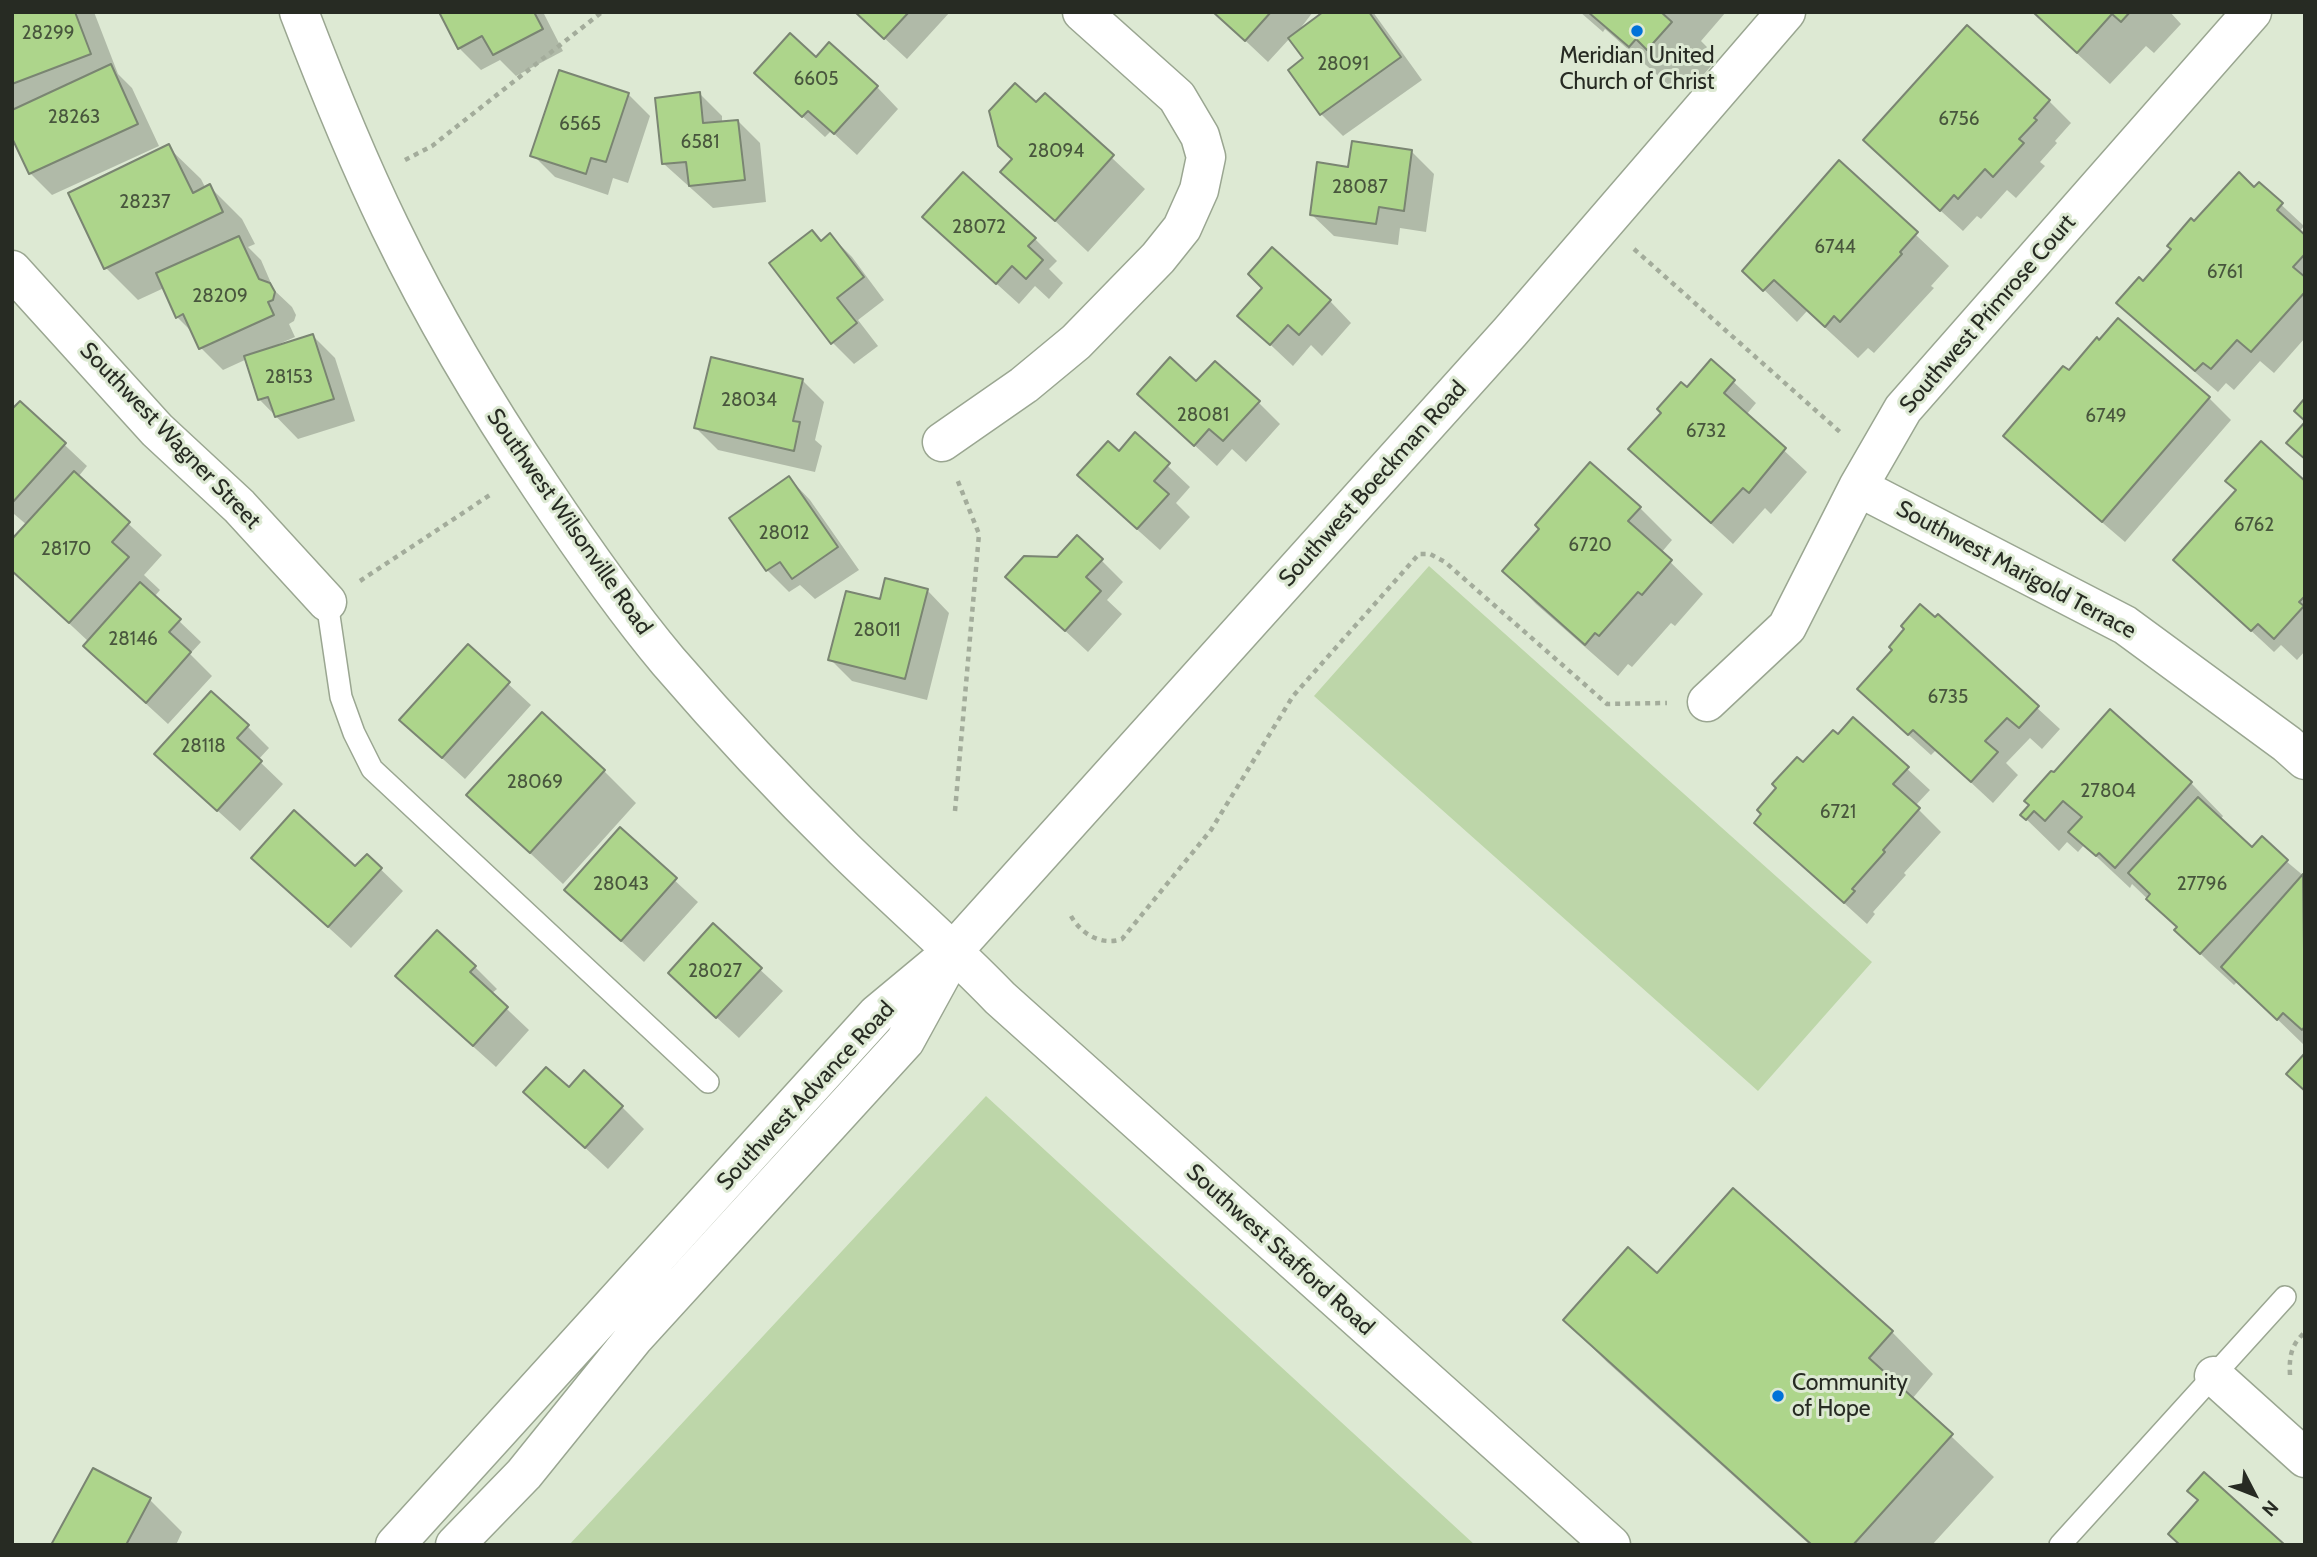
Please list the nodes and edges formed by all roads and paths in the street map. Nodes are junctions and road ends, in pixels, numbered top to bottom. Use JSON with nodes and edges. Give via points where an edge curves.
{"nodes":[{"id":1,"x":299,"y":12,"type":"edge"},
{"id":2,"x":603,"y":12,"type":"edge"},
{"id":3,"x":1082,"y":12,"type":"edge"},
{"id":4,"x":1786,"y":12,"type":"edge"},
{"id":5,"x":2252,"y":12,"type":"edge"},
{"id":6,"x":368,"y":180,"type":"junction"},
{"id":7,"x":1604,"y":223,"type":"junction"},
{"id":8,"x":12,"y":270,"type":"edge"},
{"id":9,"x":1840,"y":432,"type":"dead end"},
{"id":10,"x":942,"y":442,"type":"joint"},
{"id":11,"x":529,"y":470,"type":"junction"},
{"id":12,"x":1858,"y":487,"type":"junction"},
{"id":13,"x":327,"y":602,"type":"junction"},
{"id":14,"x":1707,"y":702,"type":"joint"},
{"id":15,"x":2299,"y":742,"type":"edge"},
{"id":16,"x":955,"y":811,"type":"dead end"},
{"id":17,"x":1071,"y":916,"type":"dead end"},
{"id":18,"x":954,"y":950,"type":"junction"},
{"id":19,"x":708,"y":1082,"type":"dead end"},
{"id":20,"x":2285,"y":1297,"type":"dead end"},
{"id":21,"x":2305,"y":1332,"type":"edge"},
{"id":22,"x":2290,"y":1375,"type":"dead end"},
{"id":23,"x":2214,"y":1376,"type":"junction"},
{"id":24,"x":2305,"y":1458,"type":"edge"},
{"id":25,"x":395,"y":1545,"type":"edge"},
{"id":26,"x":455,"y":1545,"type":"edge"},
{"id":27,"x":1611,"y":1545,"type":"edge"},
{"id":28,"x":2060,"y":1545,"type":"edge"}],
"edges":[{"from":1,"to":6,"type":"street","name":"Southwest Wilsonville Road"},
{"from":2,"to":6,"type":"path","via":[[432,146]]},
{"from":3,"to":10,"type":"street","via":[[1177,97],[1200,136],[1206,157],[1199,190],[1182,228],[1158,258],[1076,342]]},
{"from":4,"to":7,"type":"street","name":"Southwest Boeckman Road"},
{"from":5,"to":12,"type":"street","name":"Southwest Primrose Court","via":[[1903,409]]},
{"from":6,"to":11,"type":"street","name":"Southwest Wilsonville Road","via":[[425,298]]},
{"from":7,"to":9,"type":"path"},
{"from":7,"to":18,"type":"street","name":"Southwest Boeckman Road"},
{"from":8,"to":13,"type":"street","name":"Southwest Wagner Street","via":[[157,430],[239,506]]},
{"from":10,"to":16,"type":"path","via":[[979,534]]},
{"from":11,"to":13,"type":"path"},
{"from":11,"to":18,"type":"street","name":"Southwest Wilsonville Road","via":[[609,586],[669,662],[837,842]]},
{"from":12,"to":14,"type":"street","name":"Southwest Primrose Court","via":[[1787,627]]},
{"from":12,"to":15,"type":"street","name":"Southwest Marigold Terrace","via":[[2125,625]]},
{"from":13,"to":19,"type":"lane","via":[[341,697],[372,769]]},
{"from":14,"to":17,"type":"path","via":[[1606,704],[1445,562],[1419,554],[1293,696],[1211,830],[1122,939],[1111,943],[1091,936],[1076,926]]},
{"from":18,"to":25,"type":"street","name":"Southwest Advance Road","via":[[877,1014]]},
{"from":18,"to":26,"type":"street","name":"Southwest Advance Road","via":[[905,1041],[633,1339],[524,1474]]},
{"from":18,"to":27,"type":"street","name":"Southwest Stafford Road","via":[[1010,1007]]},
{"from":20,"to":23,"type":"lane"},
{"from":21,"to":22,"type":"path","via":[[2291,1348]]},
{"from":23,"to":24,"type":"street"},
{"from":23,"to":28,"type":"lane"}]}
